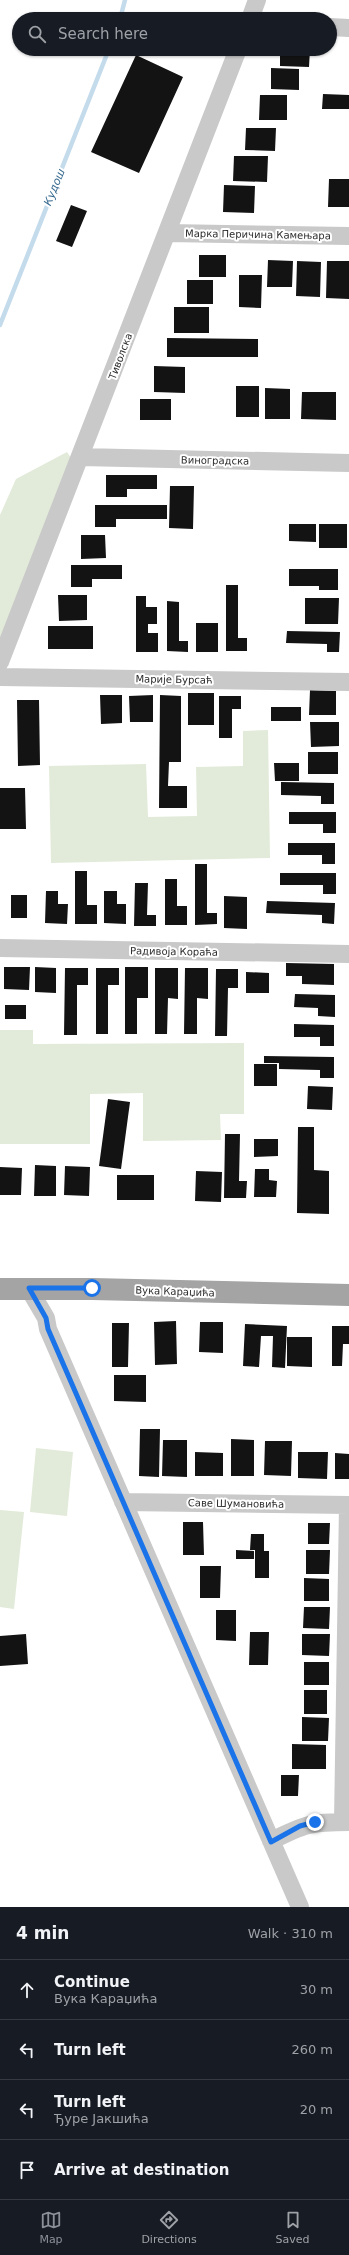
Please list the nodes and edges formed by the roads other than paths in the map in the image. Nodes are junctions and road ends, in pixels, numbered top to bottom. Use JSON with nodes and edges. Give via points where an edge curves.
{"nodes":[{"id":1,"x":257,"y":0,"type":"edge"},
{"id":2,"x":253,"y":12,"type":"edge"},
{"id":3,"x":337,"y":27,"type":"edge"},
{"id":4,"x":349,"y":28,"type":"edge"},
{"id":5,"x":235,"y":56,"type":"edge"},
{"id":6,"x":167,"y":233,"type":"junction"},
{"id":7,"x":349,"y":236,"type":"edge"},
{"id":8,"x":81,"y":457,"type":"junction"},
{"id":9,"x":349,"y":463,"type":"edge"},
{"id":10,"x":0,"y":662,"type":"edge"},
{"id":11,"x":0,"y":677,"type":"edge"},
{"id":12,"x":349,"y":682,"type":"edge"},
{"id":13,"x":0,"y":948,"type":"edge"},
{"id":14,"x":349,"y":954,"type":"edge"},
{"id":15,"x":29,"y":1288,"type":"junction"},
{"id":16,"x":0,"y":1289,"type":"edge"},
{"id":17,"x":349,"y":1295,"type":"edge"},
{"id":18,"x":123,"y":1502,"type":"junction"},
{"id":19,"x":349,"y":1505,"type":"edge"},
{"id":20,"x":346,"y":1822,"type":"edge"},
{"id":21,"x":271,"y":1842,"type":"junction"},
{"id":22,"x":300,"y":1907,"type":"edge"}],
"edges":[{"from":1,"to":2,"type":"street"},
{"from":3,"to":4,"type":"street"},
{"from":5,"to":6,"type":"street","name":"Тиволска"},
{"from":6,"to":7,"type":"street","name":"Марка Перичина Камењара"},
{"from":6,"to":8,"type":"street","name":"Тиволска"},
{"from":8,"to":9,"type":"street","name":"Виноградска"},
{"from":8,"to":10,"type":"street","name":"Тиволска"},
{"from":11,"to":12,"type":"street","name":"Марије Бурсаћ"},
{"from":13,"to":14,"type":"street","name":"Радивоја Кораћа"},
{"from":15,"to":16,"type":"main road","name":"Вука Караџића"},
{"from":15,"to":17,"type":"main road","name":"Вука Караџића"},
{"from":15,"to":18,"type":"street","via":[[46,1318],[48,1329]]},
{"from":18,"to":19,"type":"street","name":"Саве Шумановића"},
{"from":18,"to":21,"type":"street"},
{"from":19,"to":20,"type":"street"},
{"from":20,"to":21,"type":"street","via":[[315,1822],[300,1826]]},
{"from":21,"to":22,"type":"street"}]}
